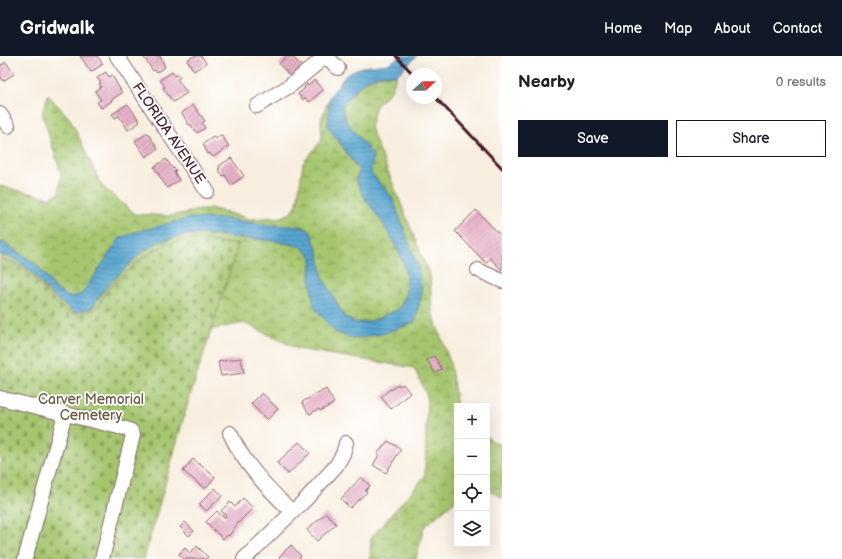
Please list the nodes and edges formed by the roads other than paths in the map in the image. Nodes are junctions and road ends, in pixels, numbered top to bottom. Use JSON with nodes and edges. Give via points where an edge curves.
{"nodes":[{"id":1,"x":117,"y":56,"type":"edge"},
{"id":2,"x":326,"y":56,"type":"edge"},
{"id":3,"x":338,"y":68,"type":"dead end"},
{"id":4,"x":256,"y":106,"type":"dead end"},
{"id":5,"x":0,"y":114,"type":"edge"},
{"id":6,"x":8,"y":126,"type":"dead end"},
{"id":7,"x":207,"y":191,"type":"dead end"},
{"id":8,"x":478,"y":270,"type":"dead end"},
{"id":9,"x":502,"y":281,"type":"edge"},
{"id":10,"x":0,"y":398,"type":"edge"},
{"id":11,"x":65,"y":414,"type":"junction"},
{"id":12,"x":230,"y":433,"type":"dead end"},
{"id":13,"x":346,"y":443,"type":"dead end"},
{"id":14,"x":292,"y":512,"type":"junction"},
{"id":15,"x":25,"y":559,"type":"edge"},
{"id":16,"x":102,"y":559,"type":"edge"},
{"id":17,"x":244,"y":559,"type":"edge"}],
"edges":[{"from":1,"to":7,"type":"street","name":"FLORIDA AVENUE"},
{"from":2,"to":3,"type":"street"},
{"from":2,"to":4,"type":"street","via":[[291,85]]},
{"from":5,"to":6,"type":"street"},
{"from":8,"to":9,"type":"street"},
{"from":10,"to":11,"type":"street"},
{"from":11,"to":15,"type":"street"},
{"from":11,"to":16,"type":"street","via":[[127,429],[133,435]]},
{"from":12,"to":14,"type":"street","via":[[248,466]]},
{"from":13,"to":14,"type":"street","via":[[336,466]]},
{"from":14,"to":17,"type":"street"}]}
